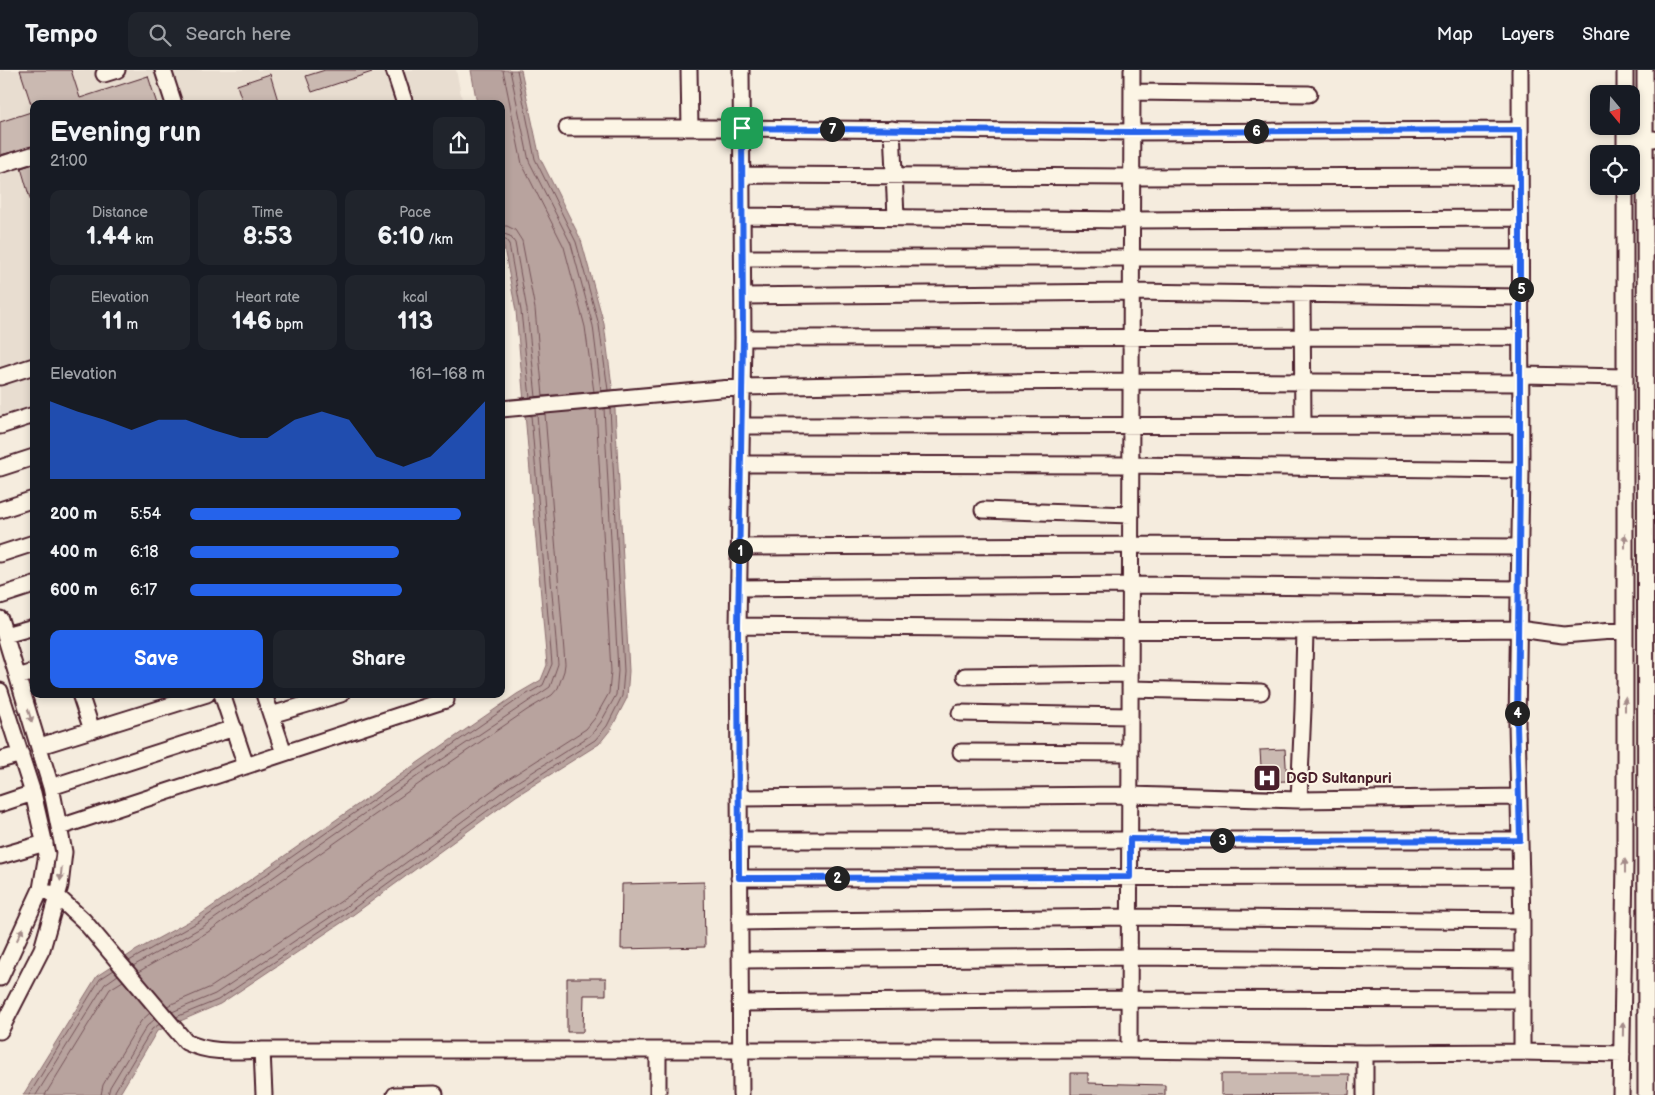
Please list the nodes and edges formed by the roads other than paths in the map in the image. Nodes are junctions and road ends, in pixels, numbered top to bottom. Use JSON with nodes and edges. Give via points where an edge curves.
{"nodes":[{"id":1,"x":163,"y":70,"type":"edge"},
{"id":2,"x":394,"y":70,"type":"edge"},
{"id":3,"x":689,"y":70,"type":"edge"},
{"id":4,"x":741,"y":70,"type":"edge"},
{"id":5,"x":1132,"y":70,"type":"edge"},
{"id":6,"x":1520,"y":70,"type":"edge"},
{"id":7,"x":1625,"y":70,"type":"edge"},
{"id":8,"x":1645,"y":70,"type":"edge"},
{"id":9,"x":1625,"y":85,"type":"edge"},
{"id":10,"x":1132,"y":92,"type":"junction"},
{"id":11,"x":1309,"y":94,"type":"dead end"},
{"id":12,"x":173,"y":100,"type":"edge"},
{"id":13,"x":404,"y":100,"type":"edge"},
{"id":14,"x":567,"y":128,"type":"dead end"},
{"id":15,"x":690,"y":128,"type":"junction"},
{"id":16,"x":742,"y":128,"type":"junction"},
{"id":17,"x":892,"y":129,"type":"junction"},
{"id":18,"x":1520,"y":130,"type":"junction"},
{"id":19,"x":1132,"y":132,"type":"junction"},
{"id":20,"x":1650,"y":139,"type":"edge"},
{"id":21,"x":1625,"y":140,"type":"edge"},
{"id":22,"x":30,"y":156,"type":"edge"},
{"id":23,"x":0,"y":165,"type":"edge"},
{"id":24,"x":742,"y":175,"type":"junction"},
{"id":25,"x":894,"y":176,"type":"junction"},
{"id":26,"x":1520,"y":176,"type":"junction"},
{"id":27,"x":1132,"y":177,"type":"junction"},
{"id":28,"x":1625,"y":195,"type":"edge"},
{"id":29,"x":742,"y":216,"type":"junction"},
{"id":30,"x":896,"y":217,"type":"junction"},
{"id":31,"x":1520,"y":218,"type":"junction"},
{"id":32,"x":1132,"y":220,"type":"junction"},
{"id":33,"x":1131,"y":257,"type":"junction"},
{"id":34,"x":743,"y":258,"type":"junction"},
{"id":35,"x":1520,"y":258,"type":"junction"},
{"id":36,"x":1131,"y":292,"type":"junction"},
{"id":37,"x":1302,"y":295,"type":"junction"},
{"id":38,"x":743,"y":296,"type":"junction"},
{"id":39,"x":1521,"y":298,"type":"junction"},
{"id":40,"x":1131,"y":336,"type":"junction"},
{"id":41,"x":1303,"y":337,"type":"junction"},
{"id":42,"x":743,"y":338,"type":"junction"},
{"id":43,"x":1520,"y":338,"type":"junction"},
{"id":44,"x":30,"y":367,"type":"edge"},
{"id":45,"x":0,"y":377,"type":"edge"},
{"id":46,"x":1625,"y":377,"type":"junction"},
{"id":47,"x":1521,"y":379,"type":"junction"},
{"id":48,"x":1131,"y":381,"type":"junction"},
{"id":49,"x":1302,"y":382,"type":"junction"},
{"id":50,"x":742,"y":387,"type":"junction"},
{"id":51,"x":505,"y":409,"type":"edge"},
{"id":52,"x":30,"y":416,"type":"edge"},
{"id":53,"x":1131,"y":425,"type":"junction"},
{"id":54,"x":1303,"y":425,"type":"junction"},
{"id":55,"x":1521,"y":425,"type":"junction"},
{"id":56,"x":0,"y":426,"type":"edge"},
{"id":57,"x":743,"y":426,"type":"junction"},
{"id":58,"x":30,"y":459,"type":"edge"},
{"id":59,"x":742,"y":464,"type":"junction"},
{"id":60,"x":1131,"y":465,"type":"junction"},
{"id":61,"x":0,"y":468,"type":"edge"},
{"id":62,"x":1520,"y":470,"type":"junction"},
{"id":63,"x":30,"y":500,"type":"edge"},
{"id":64,"x":0,"y":510,"type":"edge"},
{"id":65,"x":983,"y":510,"type":"dead end"},
{"id":66,"x":1131,"y":515,"type":"junction"},
{"id":67,"x":30,"y":545,"type":"edge"},
{"id":68,"x":1131,"y":546,"type":"junction"},
{"id":69,"x":740,"y":547,"type":"junction"},
{"id":70,"x":1520,"y":547,"type":"junction"},
{"id":71,"x":0,"y":554,"type":"edge"},
{"id":72,"x":1131,"y":585,"type":"junction"},
{"id":73,"x":30,"y":586,"type":"edge"},
{"id":74,"x":739,"y":588,"type":"junction"},
{"id":75,"x":1519,"y":589,"type":"junction"},
{"id":76,"x":0,"y":596,"type":"edge"},
{"id":77,"x":0,"y":619,"type":"edge"},
{"id":78,"x":738,"y":626,"type":"junction"},
{"id":79,"x":30,"y":628,"type":"edge"},
{"id":80,"x":1130,"y":629,"type":"junction"},
{"id":81,"x":1518,"y":629,"type":"junction"},
{"id":82,"x":1625,"y":630,"type":"junction"},
{"id":83,"x":1305,"y":631,"type":"junction"},
{"id":84,"x":5,"y":636,"type":"junction"},
{"id":85,"x":30,"y":673,"type":"edge"},
{"id":86,"x":965,"y":676,"type":"dead end"},
{"id":87,"x":18,"y":677,"type":"junction"},
{"id":88,"x":1130,"y":682,"type":"junction"},
{"id":89,"x":0,"y":691,"type":"edge"},
{"id":90,"x":1261,"y":692,"type":"dead end"},
{"id":91,"x":84,"y":698,"type":"edge"},
{"id":92,"x":191,"y":698,"type":"edge"},
{"id":93,"x":223,"y":698,"type":"edge"},
{"id":94,"x":265,"y":698,"type":"edge"},
{"id":95,"x":328,"y":698,"type":"edge"},
{"id":96,"x":445,"y":698,"type":"edge"},
{"id":97,"x":960,"y":713,"type":"dead end"},
{"id":98,"x":271,"y":715,"type":"junction"},
{"id":99,"x":1130,"y":716,"type":"junction"},
{"id":100,"x":234,"y":728,"type":"junction"},
{"id":101,"x":92,"y":730,"type":"junction"},
{"id":102,"x":40,"y":746,"type":"junction"},
{"id":103,"x":961,"y":752,"type":"dead end"},
{"id":104,"x":284,"y":753,"type":"junction"},
{"id":105,"x":1130,"y":753,"type":"junction"},
{"id":106,"x":21,"y":754,"type":"junction"},
{"id":107,"x":0,"y":760,"type":"edge"},
{"id":108,"x":246,"y":766,"type":"junction"},
{"id":109,"x":51,"y":787,"type":"junction"},
{"id":110,"x":33,"y":793,"type":"junction"},
{"id":111,"x":1130,"y":795,"type":"junction"},
{"id":112,"x":1519,"y":797,"type":"junction"},
{"id":113,"x":738,"y":798,"type":"junction"},
{"id":114,"x":1299,"y":800,"type":"junction"},
{"id":115,"x":0,"y":804,"type":"edge"},
{"id":116,"x":60,"y":827,"type":"junction"},
{"id":117,"x":1130,"y":839,"type":"junction"},
{"id":118,"x":739,"y":840,"type":"junction"},
{"id":119,"x":1520,"y":840,"type":"junction"},
{"id":120,"x":45,"y":843,"type":"junction"},
{"id":121,"x":1650,"y":854,"type":"edge"},
{"id":122,"x":0,"y":856,"type":"edge"},
{"id":123,"x":1130,"y":877,"type":"junction"},
{"id":124,"x":1521,"y":877,"type":"junction"},
{"id":125,"x":739,"y":878,"type":"junction"},
{"id":126,"x":1650,"y":887,"type":"edge"},
{"id":127,"x":41,"y":889,"type":"junction"},
{"id":128,"x":57,"y":896,"type":"junction"},
{"id":129,"x":1130,"y":917,"type":"junction"},
{"id":130,"x":1522,"y":920,"type":"junction"},
{"id":131,"x":740,"y":922,"type":"junction"},
{"id":132,"x":1130,"y":957,"type":"junction"},
{"id":133,"x":740,"y":960,"type":"junction"},
{"id":134,"x":1522,"y":960,"type":"junction"},
{"id":135,"x":0,"y":978,"type":"edge"},
{"id":136,"x":1130,"y":999,"type":"junction"},
{"id":137,"x":1522,"y":1000,"type":"junction"},
{"id":138,"x":740,"y":1003,"type":"junction"},
{"id":139,"x":0,"y":1031,"type":"edge"},
{"id":140,"x":262,"y":1050,"type":"junction"},
{"id":141,"x":658,"y":1050,"type":"junction"},
{"id":142,"x":1129,"y":1050,"type":"junction"},
{"id":143,"x":741,"y":1051,"type":"junction"},
{"id":144,"x":1522,"y":1052,"type":"junction"},
{"id":145,"x":1365,"y":1053,"type":"junction"},
{"id":146,"x":1622,"y":1054,"type":"junction"},
{"id":147,"x":435,"y":1094,"type":"dead end"},
{"id":148,"x":264,"y":1095,"type":"edge"},
{"id":149,"x":395,"y":1095,"type":"edge"},
{"id":150,"x":658,"y":1095,"type":"edge"},
{"id":151,"x":741,"y":1095,"type":"edge"},
{"id":152,"x":1365,"y":1095,"type":"edge"},
{"id":153,"x":1621,"y":1095,"type":"edge"},
{"id":154,"x":1646,"y":1095,"type":"edge"}],
"edges":[{"from":1,"to":12,"type":"street"},
{"from":2,"to":13,"type":"street"},
{"from":3,"to":15,"type":"street"},
{"from":4,"to":16,"type":"street"},
{"from":5,"to":10,"type":"street"},
{"from":6,"to":18,"type":"street"},
{"from":7,"to":9,"type":"street"},
{"from":8,"to":20,"type":"street"},
{"from":10,"to":11,"type":"street"},
{"from":10,"to":19,"type":"street"},
{"from":14,"to":15,"type":"street"},
{"from":15,"to":16,"type":"street"},
{"from":16,"to":17,"type":"street"},
{"from":16,"to":24,"type":"street"},
{"from":17,"to":19,"type":"street"},
{"from":17,"to":25,"type":"street"},
{"from":18,"to":19,"type":"street"},
{"from":18,"to":26,"type":"street"},
{"from":19,"to":27,"type":"street"},
{"from":20,"to":21,"type":"street"},
{"from":20,"to":121,"type":"street"},
{"from":22,"to":23,"type":"street"},
{"from":24,"to":25,"type":"street"},
{"from":24,"to":29,"type":"street"},
{"from":25,"to":27,"type":"street"},
{"from":25,"to":30,"type":"street"},
{"from":26,"to":27,"type":"street"},
{"from":26,"to":31,"type":"street"},
{"from":27,"to":32,"type":"street"},
{"from":28,"to":46,"type":"street"},
{"from":29,"to":30,"type":"street"},
{"from":29,"to":34,"type":"street"},
{"from":30,"to":32,"type":"street"},
{"from":31,"to":32,"type":"street"},
{"from":31,"to":35,"type":"street"},
{"from":32,"to":33,"type":"street"},
{"from":33,"to":34,"type":"street"},
{"from":33,"to":35,"type":"street"},
{"from":33,"to":36,"type":"street"},
{"from":34,"to":38,"type":"street"},
{"from":35,"to":39,"type":"street"},
{"from":36,"to":37,"type":"street"},
{"from":36,"to":38,"type":"street"},
{"from":36,"to":40,"type":"street"},
{"from":37,"to":39,"type":"street"},
{"from":37,"to":41,"type":"street"},
{"from":38,"to":42,"type":"street"},
{"from":39,"to":43,"type":"street"},
{"from":40,"to":41,"type":"street"},
{"from":40,"to":42,"type":"street"},
{"from":40,"to":48,"type":"street"},
{"from":41,"to":43,"type":"street"},
{"from":41,"to":49,"type":"street"},
{"from":42,"to":50,"type":"street"},
{"from":43,"to":47,"type":"street"},
{"from":44,"to":45,"type":"street"},
{"from":46,"to":47,"type":"street"},
{"from":82,"to":46,"type":"street","one_way":true},
{"from":47,"to":49,"type":"street"},
{"from":47,"to":55,"type":"street"},
{"from":48,"to":49,"type":"street"},
{"from":48,"to":50,"type":"street"},
{"from":48,"to":53,"type":"street"},
{"from":49,"to":54,"type":"street"},
{"from":50,"to":51,"type":"street"},
{"from":50,"to":57,"type":"street"},
{"from":52,"to":56,"type":"street"},
{"from":53,"to":54,"type":"street"},
{"from":53,"to":57,"type":"street"},
{"from":53,"to":60,"type":"street"},
{"from":54,"to":55,"type":"street"},
{"from":55,"to":62,"type":"street"},
{"from":57,"to":59,"type":"street"},
{"from":58,"to":61,"type":"street"},
{"from":59,"to":60,"type":"street"},
{"from":59,"to":69,"type":"street"},
{"from":60,"to":62,"type":"street"},
{"from":60,"to":66,"type":"street"},
{"from":62,"to":70,"type":"street"},
{"from":63,"to":64,"type":"street"},
{"from":65,"to":66,"type":"street"},
{"from":66,"to":68,"type":"street"},
{"from":67,"to":71,"type":"street"},
{"from":68,"to":69,"type":"street"},
{"from":68,"to":70,"type":"street"},
{"from":68,"to":72,"type":"street"},
{"from":69,"to":74,"type":"street"},
{"from":70,"to":75,"type":"street"},
{"from":72,"to":74,"type":"street"},
{"from":72,"to":75,"type":"street"},
{"from":72,"to":80,"type":"street"},
{"from":73,"to":76,"type":"street"},
{"from":74,"to":78,"type":"street"},
{"from":75,"to":81,"type":"street"},
{"from":77,"to":84,"type":"street"},
{"from":78,"to":80,"type":"street"},
{"from":78,"to":113,"type":"street"},
{"from":79,"to":84,"type":"street"},
{"from":80,"to":83,"type":"street"},
{"from":80,"to":88,"type":"street"},
{"from":81,"to":82,"type":"street","via":[[1563,635]]},
{"from":81,"to":83,"type":"street"},
{"from":81,"to":112,"type":"street"},
{"from":146,"to":82,"type":"street","one_way":true},
{"from":83,"to":114,"type":"street"},
{"from":84,"to":87,"type":"street"},
{"from":85,"to":87,"type":"street"},
{"from":86,"to":88,"type":"street"},
{"from":87,"to":102,"type":"street","one_way":true},
{"from":88,"to":90,"type":"street"},
{"from":88,"to":99,"type":"street"},
{"from":89,"to":106,"type":"street"},
{"from":91,"to":101,"type":"street"},
{"from":92,"to":101,"type":"street"},
{"from":93,"to":100,"type":"street"},
{"from":94,"to":98,"type":"street"},
{"from":95,"to":98,"type":"street"},
{"from":96,"to":104,"type":"street"},
{"from":97,"to":99,"type":"street"},
{"from":98,"to":104,"type":"street"},
{"from":99,"to":105,"type":"street"},
{"from":100,"to":108,"type":"street"},
{"from":100,"to":109,"type":"street"},
{"from":101,"to":102,"type":"street"},
{"from":102,"to":109,"type":"street"},
{"from":103,"to":105,"type":"street"},
{"from":104,"to":108,"type":"street"},
{"from":105,"to":111,"type":"street"},
{"from":106,"to":107,"type":"street"},
{"from":106,"to":110,"type":"street"},
{"from":108,"to":116,"type":"street"},
{"from":109,"to":116,"type":"street"},
{"from":110,"to":115,"type":"street"},
{"from":110,"to":120,"type":"street"},
{"from":111,"to":113,"type":"street"},
{"from":111,"to":114,"type":"street"},
{"from":111,"to":117,"type":"street"},
{"from":112,"to":114,"type":"street"},
{"from":112,"to":119,"type":"street"},
{"from":113,"to":118,"type":"street"},
{"from":116,"to":128,"type":"street","one_way":true,"via":[[64,852]]},
{"from":117,"to":118,"type":"street"},
{"from":117,"to":119,"type":"street"},
{"from":117,"to":123,"type":"street"},
{"from":118,"to":125,"type":"street"},
{"from":119,"to":124,"type":"street"},
{"from":120,"to":122,"type":"street"},
{"from":120,"to":127,"type":"street","via":[[47,854]]},
{"from":121,"to":126,"type":"street"},
{"from":123,"to":124,"type":"street"},
{"from":123,"to":125,"type":"street"},
{"from":123,"to":129,"type":"street"},
{"from":124,"to":130,"type":"street"},
{"from":125,"to":131,"type":"street"},
{"from":126,"to":154,"type":"street"},
{"from":127,"to":128,"type":"street"},
{"from":135,"to":127,"type":"street","one_way":true},
{"from":128,"to":139,"type":"street","via":[[42,949]]},
{"from":128,"to":140,"type":"street","via":[[98,938],[186,1042],[216,1051]]},
{"from":129,"to":130,"type":"street"},
{"from":129,"to":131,"type":"street"},
{"from":129,"to":132,"type":"street"},
{"from":130,"to":134,"type":"street"},
{"from":131,"to":133,"type":"street"},
{"from":132,"to":133,"type":"street"},
{"from":132,"to":134,"type":"street"},
{"from":132,"to":136,"type":"street"},
{"from":133,"to":138,"type":"street"},
{"from":134,"to":137,"type":"street"},
{"from":136,"to":137,"type":"street"},
{"from":136,"to":138,"type":"street"},
{"from":136,"to":142,"type":"street"},
{"from":137,"to":144,"type":"street"},
{"from":138,"to":143,"type":"street"},
{"from":140,"to":141,"type":"street"},
{"from":140,"to":148,"type":"street"},
{"from":141,"to":143,"type":"street"},
{"from":141,"to":150,"type":"street"},
{"from":142,"to":143,"type":"street"},
{"from":142,"to":145,"type":"street"},
{"from":143,"to":151,"type":"street"},
{"from":144,"to":145,"type":"street"},
{"from":144,"to":146,"type":"street"},
{"from":145,"to":152,"type":"street"},
{"from":146,"to":153,"type":"street"},
{"from":147,"to":149,"type":"street"}]}
